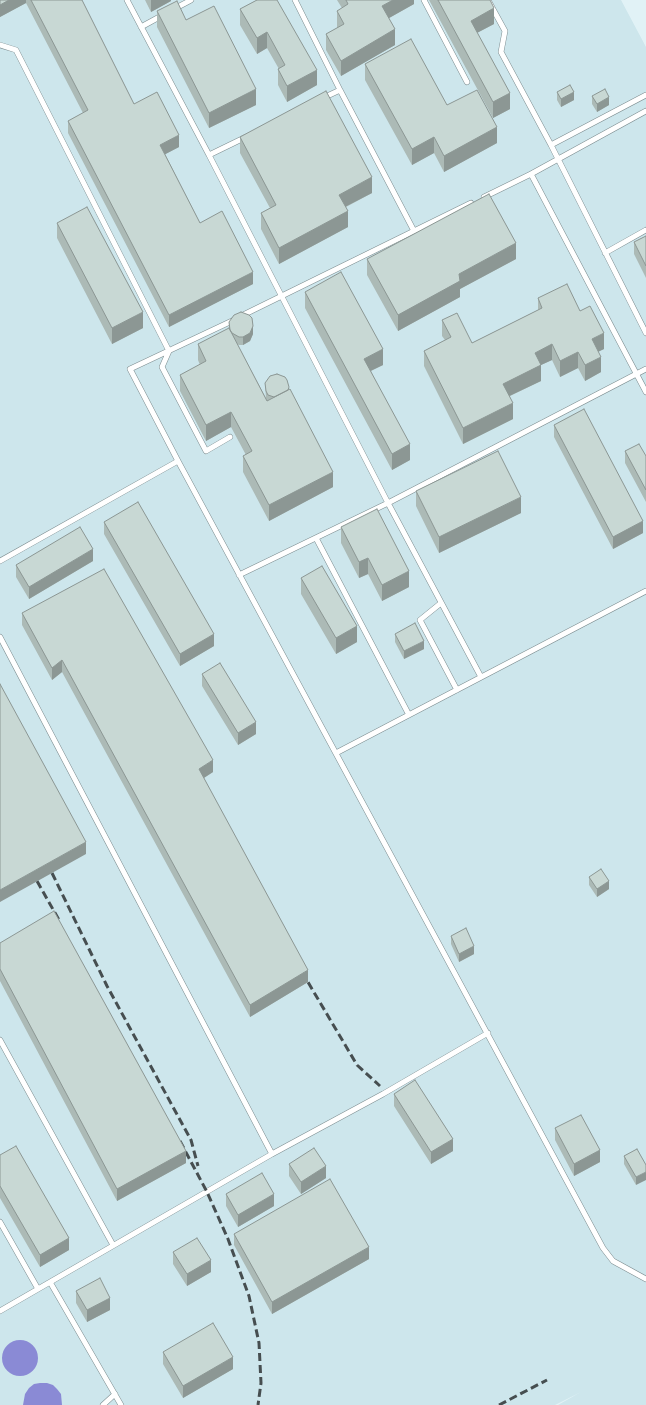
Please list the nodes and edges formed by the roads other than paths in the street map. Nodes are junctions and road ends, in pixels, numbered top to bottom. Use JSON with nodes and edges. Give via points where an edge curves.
{"nodes":[{"id":1,"x":127,"y":0,"type":"edge"},
{"id":2,"x":191,"y":0,"type":"edge"},
{"id":3,"x":295,"y":0,"type":"edge"},
{"id":4,"x":424,"y":0,"type":"edge"},
{"id":5,"x":488,"y":0,"type":"edge"},
{"id":6,"x":141,"y":27,"type":"junction"},
{"id":7,"x":0,"y":44,"type":"edge"},
{"id":8,"x":467,"y":82,"type":"dead end"},
{"id":9,"x":340,"y":90,"type":"junction"},
{"id":10,"x":646,"y":95,"type":"edge"},
{"id":11,"x":319,"y":100,"type":"edge"},
{"id":12,"x":646,"y":111,"type":"edge"},
{"id":13,"x":251,"y":134,"type":"edge"},
{"id":14,"x":552,"y":145,"type":"junction"},
{"id":15,"x":209,"y":155,"type":"junction"},
{"id":16,"x":558,"y":160,"type":"junction"},
{"id":17,"x":532,"y":174,"type":"junction"},
{"id":18,"x":646,"y":230,"type":"edge"},
{"id":19,"x":414,"y":231,"type":"junction"},
{"id":20,"x":605,"y":253,"type":"junction"},
{"id":21,"x":282,"y":297,"type":"junction"},
{"id":22,"x":646,"y":334,"type":"edge"},
{"id":23,"x":169,"y":351,"type":"junction"},
{"id":24,"x":646,"y":369,"type":"edge"},
{"id":25,"x":636,"y":374,"type":"junction"},
{"id":26,"x":646,"y":392,"type":"edge"},
{"id":27,"x":230,"y":437,"type":"dead end"},
{"id":28,"x":178,"y":461,"type":"junction"},
{"id":29,"x":388,"y":503,"type":"junction"},
{"id":30,"x":316,"y":538,"type":"junction"},
{"id":31,"x":0,"y":560,"type":"edge"},
{"id":32,"x":239,"y":575,"type":"junction"},
{"id":33,"x":646,"y":591,"type":"edge"},
{"id":34,"x":441,"y":603,"type":"junction"},
{"id":35,"x":0,"y":637,"type":"edge"},
{"id":36,"x":481,"y":678,"type":"junction"},
{"id":37,"x":457,"y":690,"type":"junction"},
{"id":38,"x":409,"y":715,"type":"junction"},
{"id":39,"x":336,"y":753,"type":"junction"},
{"id":40,"x":488,"y":1033,"type":"junction"},
{"id":41,"x":0,"y":1040,"type":"edge"},
{"id":42,"x":272,"y":1154,"type":"junction"},
{"id":43,"x":0,"y":1222,"type":"edge"},
{"id":44,"x":114,"y":1246,"type":"junction"},
{"id":45,"x":646,"y":1279,"type":"edge"},
{"id":46,"x":50,"y":1282,"type":"junction"},
{"id":47,"x":38,"y":1289,"type":"junction"},
{"id":48,"x":0,"y":1311,"type":"edge"},
{"id":49,"x":115,"y":1394,"type":"junction"},
{"id":50,"x":103,"y":1405,"type":"edge"},
{"id":51,"x":121,"y":1405,"type":"edge"}],
"edges":[{"from":1,"to":6,"type":"lane"},
{"from":2,"to":6,"type":"lane"},
{"from":3,"to":9,"type":"lane"},
{"from":4,"to":8,"type":"lane"},
{"from":5,"to":14,"type":"lane","via":[[505,32],[501,52]]},
{"from":6,"to":15,"type":"lane"},
{"from":7,"to":23,"type":"lane","via":[[16,50]]},
{"from":9,"to":11,"type":"lane"},
{"from":9,"to":19,"type":"lane"},
{"from":10,"to":14,"type":"lane"},
{"from":12,"to":16,"type":"lane"},
{"from":13,"to":15,"type":"lane"},
{"from":14,"to":16,"type":"lane"},
{"from":15,"to":21,"type":"lane"},
{"from":16,"to":17,"type":"lane"},
{"from":16,"to":20,"type":"lane"},
{"from":17,"to":19,"type":"lane"},
{"from":17,"to":25,"type":"lane"},
{"from":18,"to":20,"type":"lane"},
{"from":19,"to":21,"type":"lane"},
{"from":20,"to":22,"type":"lane"},
{"from":21,"to":23,"type":"lane"},
{"from":21,"to":29,"type":"lane"},
{"from":23,"to":27,"type":"lane","via":[[162,367],[206,451]]},
{"from":23,"to":28,"type":"lane","via":[[130,369]]},
{"from":24,"to":25,"type":"lane"},
{"from":25,"to":26,"type":"lane"},
{"from":25,"to":29,"type":"lane"},
{"from":28,"to":31,"type":"lane"},
{"from":28,"to":32,"type":"lane"},
{"from":29,"to":30,"type":"lane"},
{"from":29,"to":34,"type":"lane"},
{"from":30,"to":32,"type":"lane"},
{"from":30,"to":38,"type":"lane"},
{"from":32,"to":39,"type":"lane"},
{"from":33,"to":36,"type":"lane"},
{"from":34,"to":36,"type":"lane"},
{"from":34,"to":37,"type":"lane","via":[[420,620]]},
{"from":35,"to":42,"type":"lane"},
{"from":36,"to":37,"type":"lane"},
{"from":37,"to":38,"type":"lane"},
{"from":38,"to":39,"type":"lane"},
{"from":39,"to":40,"type":"lane"},
{"from":40,"to":42,"type":"lane"},
{"from":40,"to":45,"type":"lane","via":[[603,1248],[613,1261]]},
{"from":41,"to":44,"type":"lane"},
{"from":42,"to":44,"type":"lane"},
{"from":43,"to":47,"type":"lane"},
{"from":44,"to":46,"type":"lane"},
{"from":46,"to":47,"type":"lane"},
{"from":46,"to":49,"type":"lane"},
{"from":47,"to":48,"type":"lane"},
{"from":49,"to":50,"type":"lane"},
{"from":49,"to":51,"type":"lane"}]}
